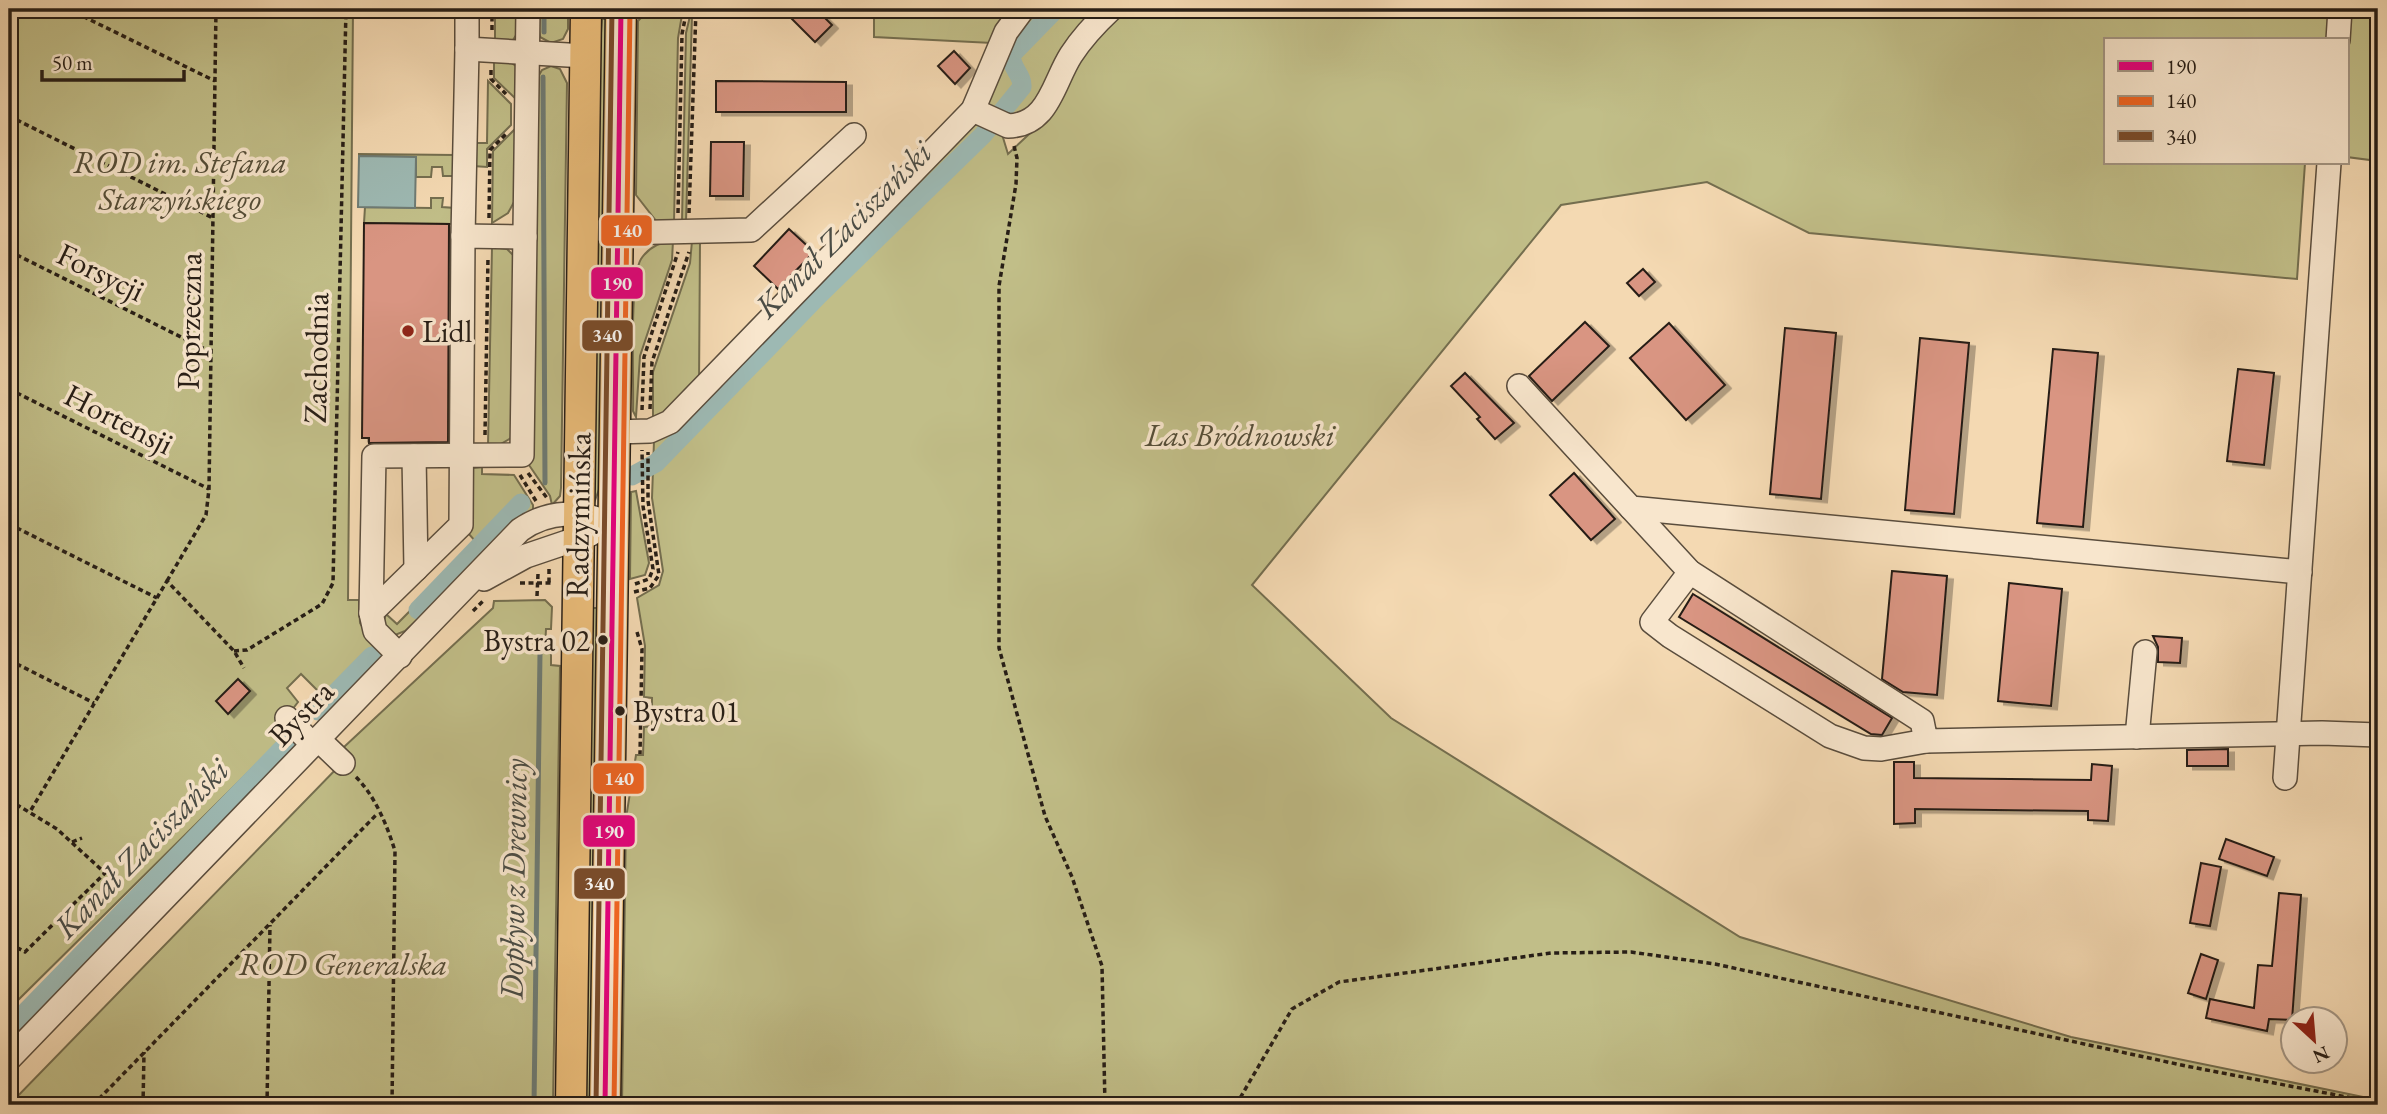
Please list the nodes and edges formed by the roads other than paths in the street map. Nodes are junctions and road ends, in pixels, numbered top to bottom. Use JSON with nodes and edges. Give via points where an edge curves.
{"nodes":[{"id":1,"x":467,"y":9,"type":"edge"},
{"id":2,"x":528,"y":9,"type":"edge"},
{"id":3,"x":586,"y":9,"type":"edge"},
{"id":4,"x":621,"y":9,"type":"edge"},
{"id":5,"x":1023,"y":9,"type":"edge"},
{"id":6,"x":1111,"y":9,"type":"edge"},
{"id":7,"x":2340,"y":9,"type":"edge"},
{"id":8,"x":2338,"y":38,"type":"edge"},
{"id":9,"x":467,"y":49,"type":"junction"},
{"id":10,"x":527,"y":52,"type":"junction"},
{"id":11,"x":585,"y":56,"type":"junction"},
{"id":12,"x":993,"y":120,"type":"junction"},
{"id":13,"x":854,"y":135,"type":"dead end"},
{"id":14,"x":2329,"y":164,"type":"edge"},
{"id":15,"x":617,"y":233,"type":"junction"},
{"id":16,"x":463,"y":236,"type":"junction"},
{"id":17,"x":525,"y":237,"type":"junction"},
{"id":18,"x":1519,"y":386,"type":"dead end"},
{"id":19,"x":614,"y":432,"type":"junction"},
{"id":20,"x":414,"y":456,"type":"junction"},
{"id":21,"x":460,"y":456,"type":"junction"},
{"id":22,"x":1631,"y":508,"type":"junction"},
{"id":23,"x":580,"y":526,"type":"junction"},
{"id":24,"x":612,"y":526,"type":"junction"},
{"id":25,"x":542,"y":562,"type":"junction"},
{"id":26,"x":416,"y":569,"type":"junction"},
{"id":27,"x":1690,"y":572,"type":"junction"},
{"id":28,"x":2300,"y":572,"type":"junction"},
{"id":29,"x":567,"y":584,"type":"junction"},
{"id":30,"x":463,"y":592,"type":"junction"},
{"id":31,"x":371,"y":613,"type":"junction"},
{"id":32,"x":2145,"y":652,"type":"dead end"},
{"id":33,"x":400,"y":656,"type":"junction"},
{"id":34,"x":287,"y":718,"type":"dead end"},
{"id":35,"x":2289,"y":734,"type":"junction"},
{"id":36,"x":2378,"y":735,"type":"edge"},
{"id":37,"x":2137,"y":737,"type":"junction"},
{"id":38,"x":1926,"y":741,"type":"junction"},
{"id":39,"x":316,"y":743,"type":"junction"},
{"id":40,"x":343,"y":763,"type":"road end"},
{"id":41,"x":2285,"y":778,"type":"dead end"},
{"id":42,"x":9,"y":1059,"type":"edge"},
{"id":43,"x":572,"y":1105,"type":"edge"},
{"id":44,"x":605,"y":1105,"type":"edge"}],
"edges":[{"from":1,"to":9,"type":"street"},
{"from":2,"to":10,"type":"street"},
{"from":3,"to":11,"type":"main road","name":"Radzymińska"},
{"from":4,"to":15,"type":"main road","name":"Radzymińska"},
{"from":5,"to":12,"type":"street","via":[[1006,32]]},
{"from":6,"to":12,"type":"street","via":[[1072,53],[1039,115],[1025,124]]},
{"from":7,"to":8,"type":"street"},
{"from":9,"to":10,"type":"street"},
{"from":9,"to":16,"type":"street"},
{"from":10,"to":11,"type":"street"},
{"from":10,"to":17,"type":"street"},
{"from":11,"to":23,"type":"main road","name":"Radzymińska"},
{"from":12,"to":19,"type":"street","via":[[670,422],[650,431]]},
{"from":13,"to":15,"type":"street","via":[[751,230]]},
{"from":14,"to":28,"type":"street"},
{"from":15,"to":19,"type":"main road","name":"Radzymińska"},
{"from":16,"to":17,"type":"street"},
{"from":16,"to":21,"type":"street"},
{"from":17,"to":21,"type":"street","via":[[520,463]]},
{"from":18,"to":22,"type":"street"},
{"from":19,"to":24,"type":"main road","name":"Radzymińska"},
{"from":20,"to":21,"type":"street"},
{"from":20,"to":26,"type":"street"},
{"from":20,"to":31,"type":"street","via":[[374,456]]},
{"from":21,"to":26,"type":"street","via":[[461,525]]},
{"from":22,"to":27,"type":"street"},
{"from":22,"to":28,"type":"street"},
{"from":23,"to":24,"type":"street","name":"Bystra"},
{"from":23,"to":25,"type":"street","name":"Bystra"},
{"from":23,"to":29,"type":"main road","name":"Radzymińska"},
{"from":23,"to":30,"type":"street","name":"Bystra","via":[[552,515],[527,525]]},
{"from":24,"to":44,"type":"main road","name":"Radzymińska"},
{"from":25,"to":29,"type":"street","via":[[566,562],[576,573]]},
{"from":25,"to":30,"type":"street","name":"Bystra","via":[[512,563]]},
{"from":26,"to":31,"type":"street"},
{"from":27,"to":38,"type":"street","via":[[1922,721]]},
{"from":27,"to":38,"type":"street","via":[[1652,622],[1670,636],[1830,736],[1881,749]]},
{"from":28,"to":35,"type":"street"},
{"from":29,"to":43,"type":"main road","name":"Radzymińska"},
{"from":30,"to":33,"type":"street","name":"Bystra"},
{"from":31,"to":33,"type":"street","via":[[375,631]]},
{"from":32,"to":37,"type":"street"},
{"from":33,"to":39,"type":"street","name":"Bystra"},
{"from":34,"to":39,"type":"street"},
{"from":35,"to":36,"type":"street"},
{"from":35,"to":37,"type":"street"},
{"from":35,"to":41,"type":"street"},
{"from":37,"to":38,"type":"street"},
{"from":39,"to":40,"type":"street"},
{"from":39,"to":42,"type":"street","name":"Bystra"}]}
